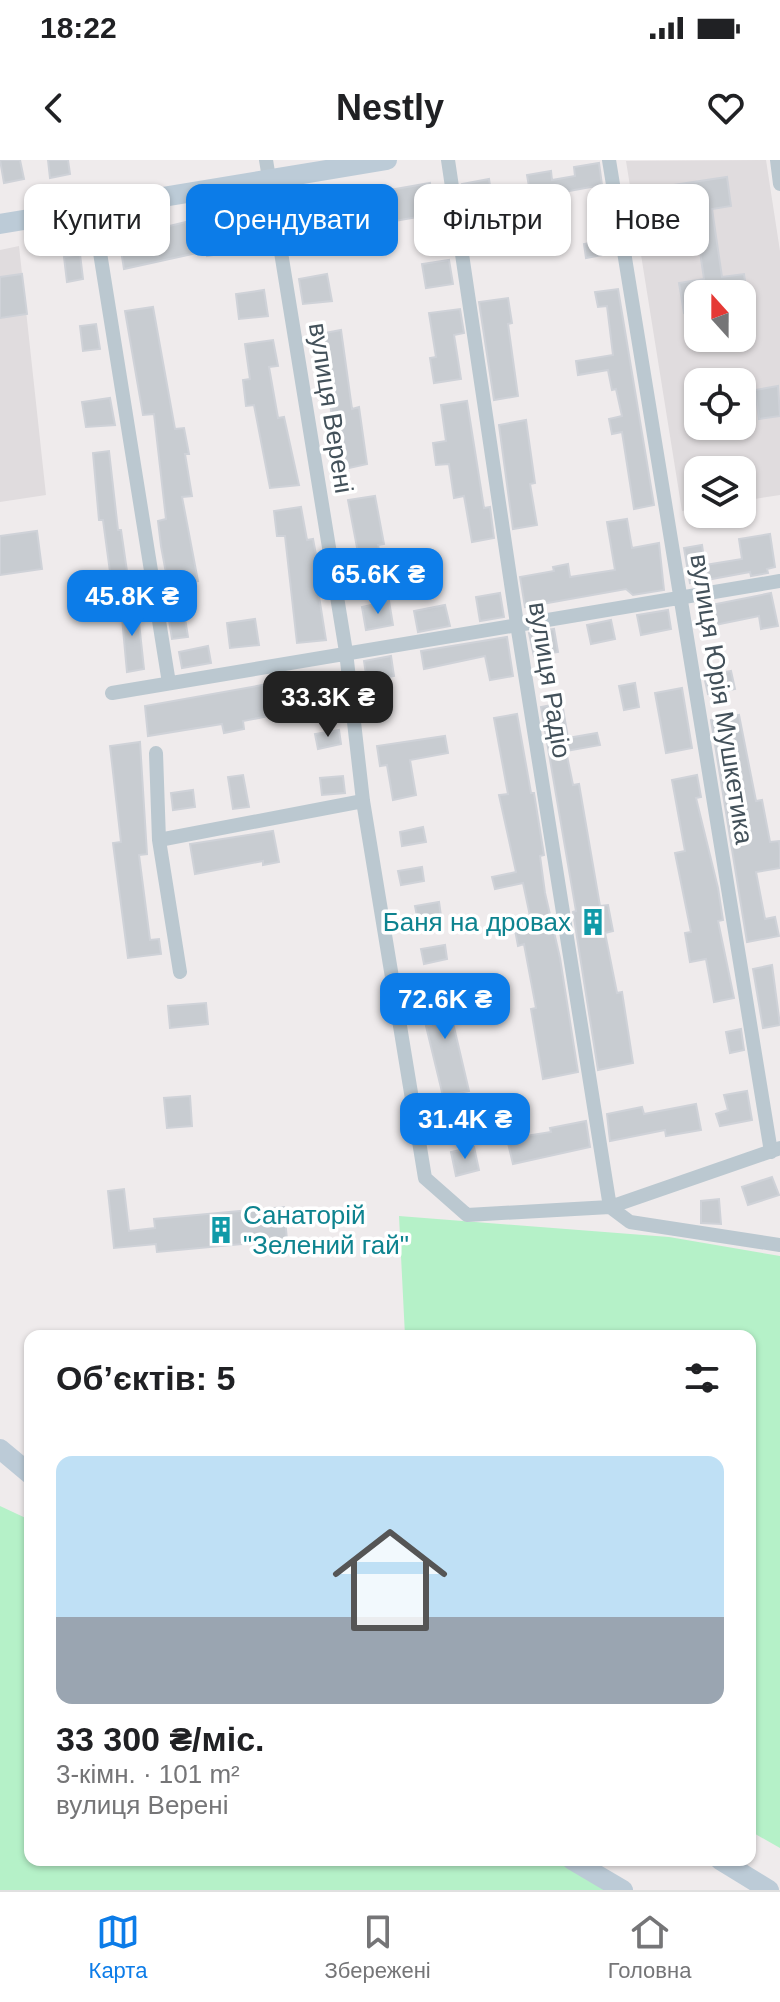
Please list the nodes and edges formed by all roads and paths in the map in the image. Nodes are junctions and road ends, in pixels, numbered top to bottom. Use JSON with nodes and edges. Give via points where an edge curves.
{"nodes":[{"id":1,"x":387,"y":160,"type":"edge"},
{"id":2,"x":448,"y":160,"type":"edge"},
{"id":3,"x":609,"y":160,"type":"edge"},
{"id":4,"x":777,"y":160,"type":"edge"},
{"id":5,"x":268,"y":170,"type":"edge"},
{"id":6,"x":780,"y":184,"type":"edge"},
{"id":7,"x":170,"y":192,"type":"edge"},
{"id":8,"x":24,"y":220,"type":"edge"},
{"id":9,"x":0,"y":224,"type":"edge"},
{"id":10,"x":101,"y":256,"type":"edge"},
{"id":11,"x":780,"y":581,"type":"edge"},
{"id":12,"x":682,"y":598,"type":"junction"},
{"id":13,"x":517,"y":624,"type":"junction"},
{"id":14,"x":346,"y":652,"type":"junction"},
{"id":15,"x":169,"y":683,"type":"junction"},
{"id":16,"x":112,"y":693,"type":"dead end"},
{"id":17,"x":156,"y":753,"type":"dead end"},
{"id":18,"x":363,"y":801,"type":"junction"},
{"id":19,"x":159,"y":840,"type":"junction"},
{"id":20,"x":180,"y":972,"type":"dead end"},
{"id":21,"x":776,"y":1150,"type":"edge"},
{"id":22,"x":610,"y":1207,"type":"junction"},
{"id":23,"x":780,"y":1245,"type":"edge"},
{"id":24,"x":582,"y":1866,"type":"edge"},
{"id":25,"x":730,"y":1866,"type":"edge"},
{"id":26,"x":623,"y":1890,"type":"edge"},
{"id":27,"x":769,"y":1890,"type":"edge"}],
"edges":[{"from":1,"to":5,"type":"main road"},
{"from":2,"to":13,"type":"street","name":"вулиця Радіо"},
{"from":3,"to":12,"type":"street","name":"вулиця Юрія Мушкетика"},
{"from":4,"to":6,"type":"street"},
{"from":5,"to":7,"type":"main road"},
{"from":5,"to":14,"type":"street","name":"вулиця Верені"},
{"from":8,"to":9,"type":"main road"},
{"from":10,"to":15,"type":"street"},
{"from":11,"to":12,"type":"street"},
{"from":12,"to":13,"type":"street"},
{"from":12,"to":21,"type":"street","name":"вулиця Юрія Мушкетика"},
{"from":13,"to":14,"type":"street"},
{"from":13,"to":22,"type":"street","name":"вулиця Радіо"},
{"from":14,"to":15,"type":"street"},
{"from":14,"to":18,"type":"street","name":"вулиця Верені"},
{"from":15,"to":16,"type":"street"},
{"from":17,"to":19,"type":"street"},
{"from":18,"to":19,"type":"street"},
{"from":18,"to":22,"type":"street","name":"вулиця Верені","via":[[425,1178],[467,1215]]},
{"from":19,"to":20,"type":"street"},
{"from":21,"to":22,"type":"street"},
{"from":22,"to":23,"type":"street","via":[[630,1222]]},
{"from":24,"to":26,"type":"main road"},
{"from":25,"to":27,"type":"main road"}]}
